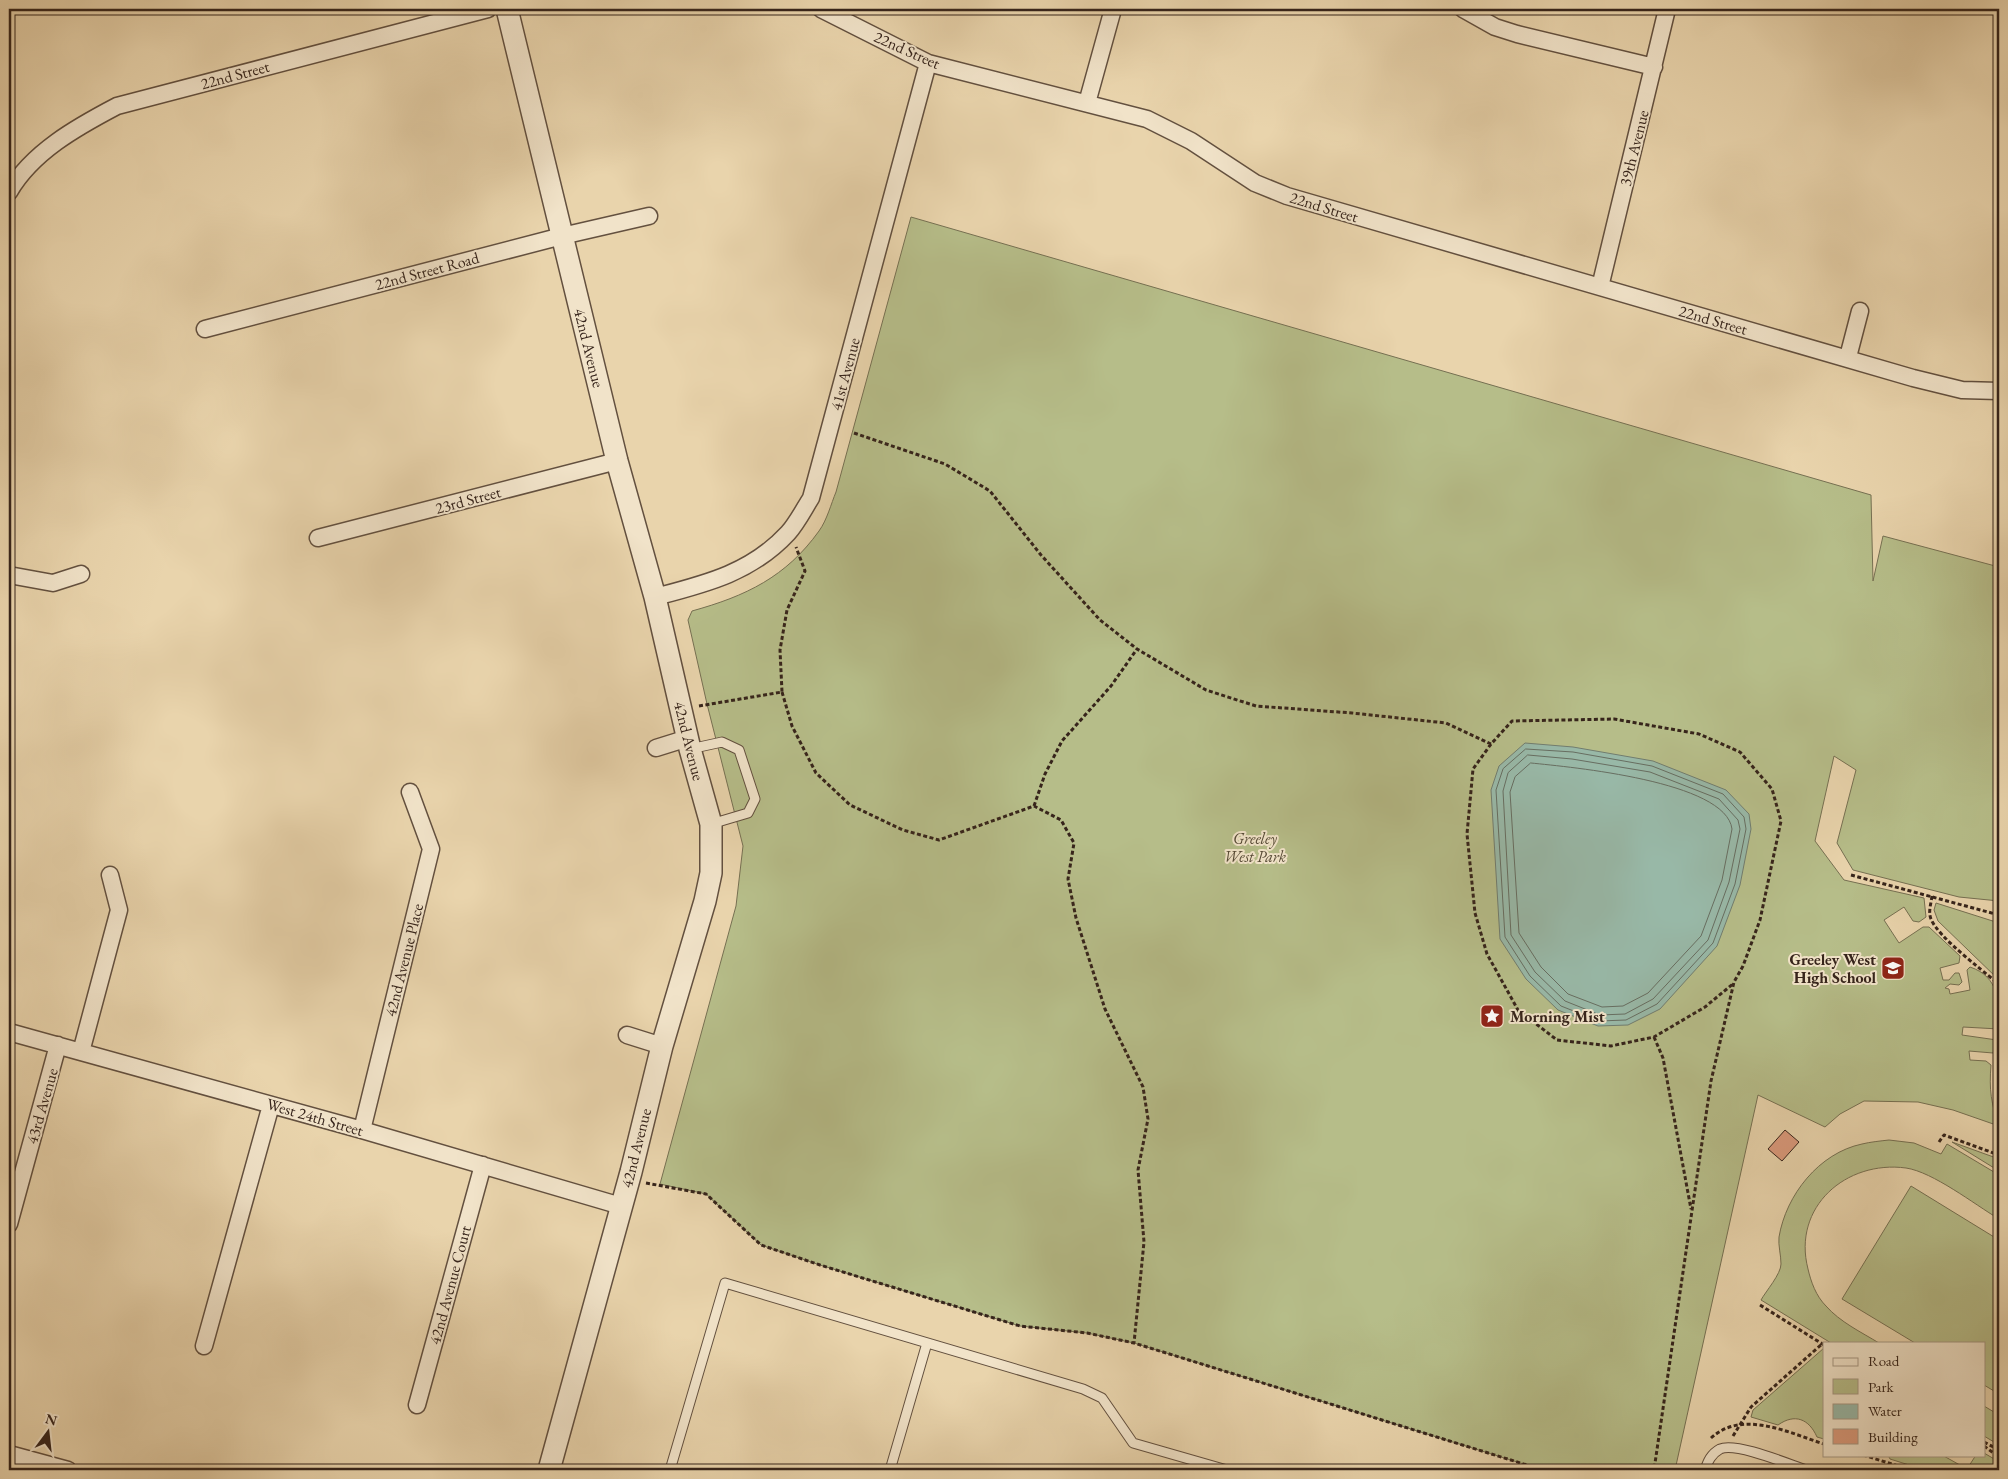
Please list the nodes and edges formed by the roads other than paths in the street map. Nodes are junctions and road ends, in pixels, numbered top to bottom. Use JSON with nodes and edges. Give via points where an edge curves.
{"nodes":[{"id":1,"x":488,"y":9,"type":"edge"},
{"id":2,"x":507,"y":9,"type":"edge"},
{"id":3,"x":821,"y":9,"type":"edge"},
{"id":4,"x":1113,"y":9,"type":"edge"},
{"id":5,"x":1463,"y":9,"type":"edge"},
{"id":6,"x":1666,"y":9,"type":"edge"},
{"id":7,"x":928,"y":63,"type":"junction"},
{"id":8,"x":1654,"y":67,"type":"junction"},
{"id":9,"x":1087,"y":102,"type":"junction"},
{"id":10,"x":9,"y":192,"type":"edge"},
{"id":11,"x":649,"y":216,"type":"dead end"},
{"id":12,"x":562,"y":236,"type":"junction"},
{"id":13,"x":1600,"y":287,"type":"junction"},
{"id":14,"x":1860,"y":311,"type":"dead end"},
{"id":15,"x":205,"y":329,"type":"dead end"},
{"id":16,"x":1848,"y":358,"type":"junction"},
{"id":17,"x":1999,"y":392,"type":"edge"},
{"id":18,"x":617,"y":461,"type":"junction"},
{"id":19,"x":318,"y":538,"type":"dead end"},
{"id":20,"x":81,"y":574,"type":"dead end"},
{"id":21,"x":9,"y":575,"type":"edge"},
{"id":22,"x":655,"y":597,"type":"junction"},
{"id":23,"x":689,"y":744,"type":"junction"},
{"id":24,"x":656,"y":748,"type":"dead end"},
{"id":25,"x":410,"y":792,"type":"dead end"},
{"id":26,"x":711,"y":824,"type":"junction"},
{"id":27,"x":110,"y":875,"type":"dead end"},
{"id":28,"x":9,"y":1032,"type":"edge"},
{"id":29,"x":627,"y":1035,"type":"dead end"},
{"id":30,"x":58,"y":1045,"type":"junction"},
{"id":31,"x":662,"y":1046,"type":"junction"},
{"id":32,"x":81,"y":1052,"type":"junction"},
{"id":33,"x":271,"y":1105,"type":"junction"},
{"id":34,"x":362,"y":1130,"type":"junction"},
{"id":35,"x":483,"y":1165,"type":"junction"},
{"id":36,"x":621,"y":1206,"type":"junction"},
{"id":37,"x":9,"y":1224,"type":"edge"},
{"id":38,"x":927,"y":1342,"type":"junction"},
{"id":39,"x":204,"y":1346,"type":"dead end"},
{"id":40,"x":416,"y":1405,"type":"dead end"},
{"id":41,"x":9,"y":1454,"type":"edge"},
{"id":42,"x":31,"y":1465,"type":"edge"},
{"id":43,"x":68,"y":1470,"type":"edge"},
{"id":44,"x":549,"y":1470,"type":"edge"},
{"id":45,"x":670,"y":1470,"type":"edge"},
{"id":46,"x":890,"y":1470,"type":"edge"},
{"id":47,"x":1226,"y":1470,"type":"edge"},
{"id":48,"x":1705,"y":1470,"type":"edge"},
{"id":49,"x":1806,"y":1470,"type":"edge"}],
"edges":[{"from":1,"to":10,"type":"street","name":"22nd Street","via":[[117,106],[75,128],[52,146],[26,170]]},
{"from":2,"to":12,"type":"street","name":"42nd Avenue"},
{"from":3,"to":7,"type":"street","name":"22nd Street"},
{"from":4,"to":9,"type":"street"},
{"from":5,"to":8,"type":"street","via":[[1517,34]]},
{"from":6,"to":8,"type":"street","name":"39th Avenue"},
{"from":7,"to":9,"type":"street","name":"22nd Street"},
{"from":7,"to":22,"type":"street","name":"41st Avenue","via":[[812,498],[788,533],[749,566]]},
{"from":8,"to":13,"type":"street","name":"39th Avenue"},
{"from":9,"to":13,"type":"street","name":"22nd Street","via":[[1147,119],[1191,141],[1255,182],[1287,196]]},
{"from":11,"to":12,"type":"street","name":"22nd Street Road"},
{"from":12,"to":15,"type":"street","name":"22nd Street Road"},
{"from":12,"to":18,"type":"street","name":"42nd Avenue"},
{"from":13,"to":16,"type":"street","name":"22nd Street"},
{"from":14,"to":16,"type":"street"},
{"from":16,"to":17,"type":"street","name":"22nd Street","via":[[1962,390]]},
{"from":18,"to":19,"type":"street","name":"23rd Street"},
{"from":18,"to":22,"type":"street","name":"42nd Avenue"},
{"from":20,"to":21,"type":"street","via":[[53,583]]},
{"from":22,"to":23,"type":"street","name":"42nd Avenue"},
{"from":23,"to":24,"type":"street"},
{"from":23,"to":26,"type":"street","name":"42nd Avenue"},
{"from":23,"to":26,"type":"lane","via":[[722,742],[739,750],[754,799],[748,813]]},
{"from":25,"to":34,"type":"street","name":"42nd Avenue Place","via":[[431,849]]},
{"from":26,"to":31,"type":"street","name":"42nd Avenue","via":[[712,873]]},
{"from":27,"to":32,"type":"street","via":[[120,910]]},
{"from":28,"to":30,"type":"street","name":"West 24th Street"},
{"from":29,"to":31,"type":"street"},
{"from":30,"to":32,"type":"street","name":"West 24th Street"},
{"from":30,"to":37,"type":"street","name":"43rd Avenue"},
{"from":31,"to":36,"type":"street","name":"42nd Avenue"},
{"from":32,"to":33,"type":"street","name":"West 24th Street"},
{"from":33,"to":34,"type":"street","name":"West 24th Street"},
{"from":33,"to":39,"type":"street"},
{"from":34,"to":35,"type":"street","name":"West 24th Street"},
{"from":35,"to":36,"type":"street","name":"West 24th Street"},
{"from":35,"to":40,"type":"street","name":"42nd Avenue Court"},
{"from":36,"to":44,"type":"street","name":"42nd Avenue"},
{"from":38,"to":45,"type":"lane","via":[[724,1283]]},
{"from":38,"to":46,"type":"lane"},
{"from":38,"to":47,"type":"lane","via":[[1082,1389],[1102,1398],[1133,1443]]},
{"from":41,"to":42,"type":"street"},
{"from":42,"to":43,"type":"street"},
{"from":48,"to":49,"type":"lane","via":[[1710,1456],[1721,1448],[1751,1452]]}]}
